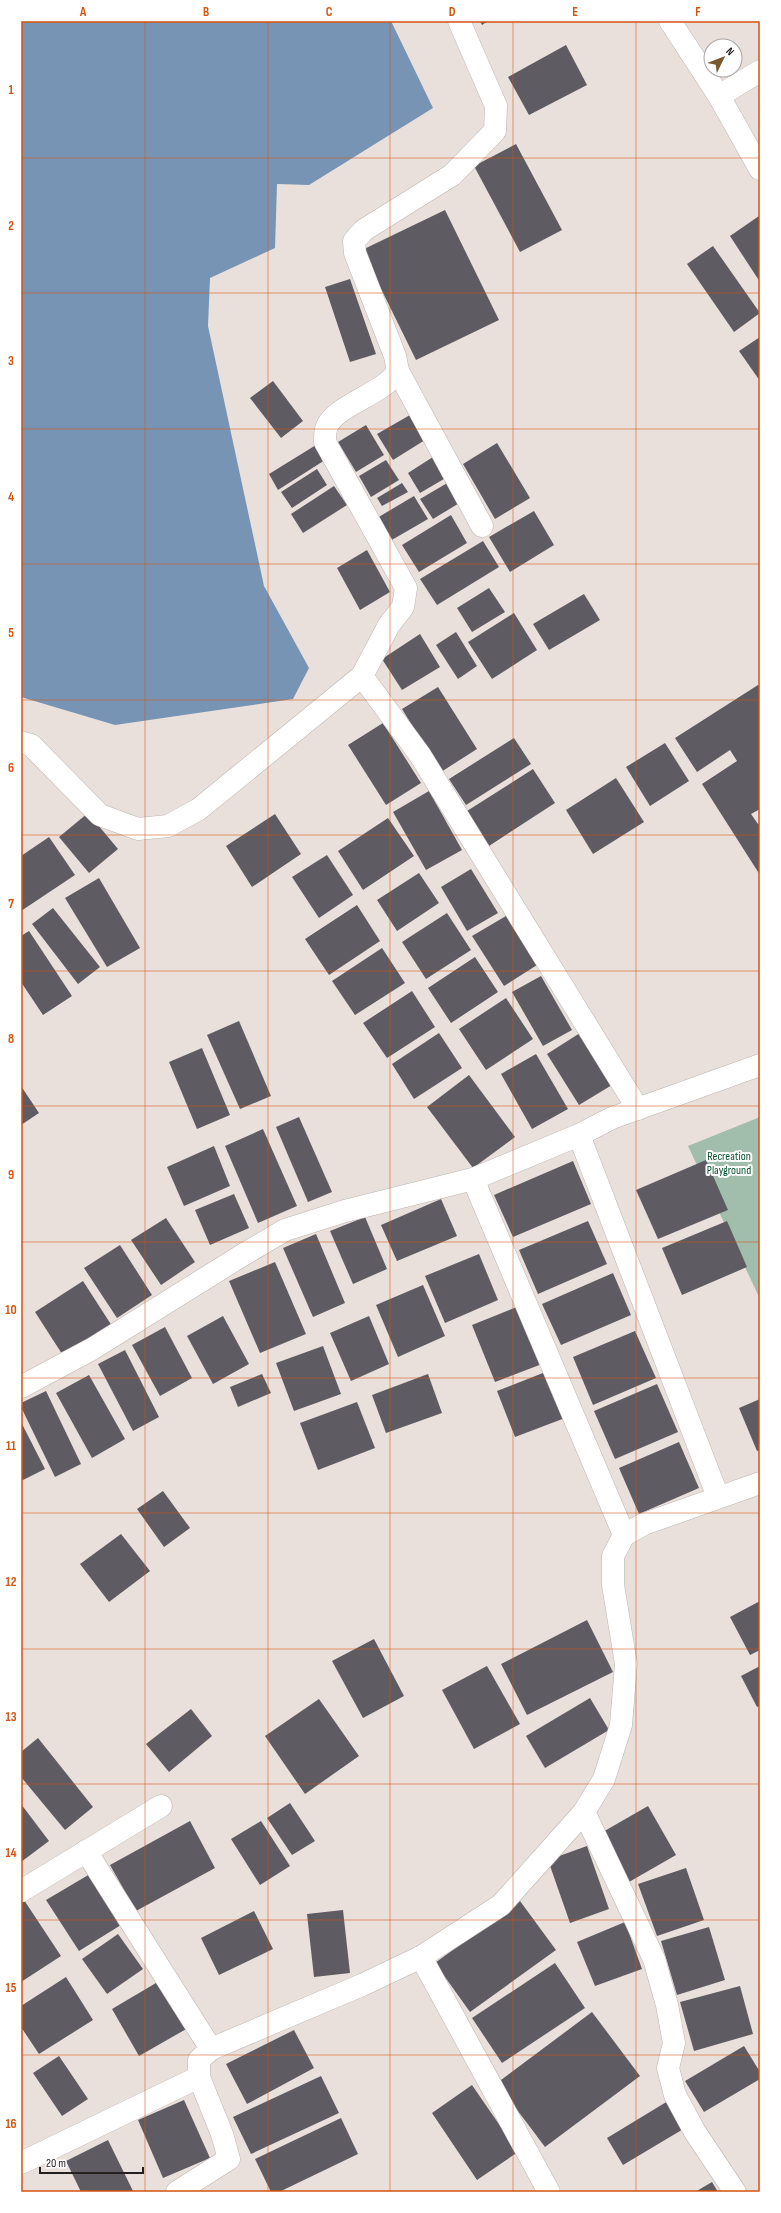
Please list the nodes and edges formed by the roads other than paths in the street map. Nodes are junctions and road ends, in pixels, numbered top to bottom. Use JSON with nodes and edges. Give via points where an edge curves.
{"nodes":[{"id":1,"x":459,"y":21,"type":"edge"},
{"id":2,"x":670,"y":21,"type":"edge"},
{"id":3,"x":760,"y":71,"type":"edge"},
{"id":4,"x":719,"y":96,"type":"junction"},
{"id":5,"x":760,"y":169,"type":"edge"},
{"id":6,"x":398,"y":372,"type":"junction"},
{"id":7,"x":482,"y":526,"type":"dead end"},
{"id":8,"x":362,"y":676,"type":"junction"},
{"id":9,"x":21,"y":742,"type":"edge"},
{"id":10,"x":760,"y":1065,"type":"edge"},
{"id":11,"x":638,"y":1109,"type":"junction"},
{"id":12,"x":579,"y":1135,"type":"junction"},
{"id":13,"x":473,"y":1180,"type":"junction"},
{"id":14,"x":21,"y":1387,"type":"edge"},
{"id":15,"x":760,"y":1483,"type":"edge"},
{"id":16,"x":718,"y":1497,"type":"junction"},
{"id":17,"x":624,"y":1535,"type":"junction"},
{"id":18,"x":162,"y":1806,"type":"dead end"},
{"id":19,"x":584,"y":1812,"type":"junction"},
{"id":20,"x":86,"y":1851,"type":"junction"},
{"id":21,"x":21,"y":1891,"type":"edge"},
{"id":22,"x":421,"y":1957,"type":"junction"},
{"id":23,"x":211,"y":2049,"type":"junction"},
{"id":24,"x":199,"y":2077,"type":"junction"},
{"id":25,"x":21,"y":2163,"type":"edge"},
{"id":26,"x":178,"y":2192,"type":"edge"},
{"id":27,"x":549,"y":2192,"type":"edge"},
{"id":28,"x":735,"y":2192,"type":"edge"}],
"edges":[{"from":1,"to":6,"type":"street","via":[[496,106],[495,131],[452,175],[364,230],[354,240],[355,253],[395,356]]},
{"from":2,"to":4,"type":"street"},
{"from":3,"to":4,"type":"street"},
{"from":4,"to":5,"type":"street"},
{"from":6,"to":7,"type":"street"},
{"from":6,"to":8,"type":"street","via":[[392,381],[382,388],[333,416],[326,429],[325,442],[406,588],[402,607],[389,625]]},
{"from":8,"to":9,"type":"street","via":[[198,809],[168,826],[138,828],[100,815],[31,745]]},
{"from":8,"to":11,"type":"street","via":[[420,755]]},
{"from":10,"to":11,"type":"street"},
{"from":11,"to":12,"type":"street","via":[[612,1118]]},
{"from":12,"to":13,"type":"street"},
{"from":12,"to":16,"type":"street"},
{"from":13,"to":14,"type":"street","via":[[345,1211],[285,1230],[92,1349]]},
{"from":13,"to":17,"type":"street"},
{"from":15,"to":16,"type":"street"},
{"from":16,"to":17,"type":"street","via":[[644,1524]]},
{"from":17,"to":19,"type":"street","via":[[613,1556],[613,1585],[626,1664],[621,1725],[604,1779]]},
{"from":18,"to":20,"type":"street"},
{"from":19,"to":22,"type":"street","via":[[501,1905]]},
{"from":19,"to":28,"type":"street","via":[[654,1959],[674,2043],[668,2068],[674,2095]]},
{"from":20,"to":21,"type":"street"},
{"from":20,"to":23,"type":"street"},
{"from":22,"to":23,"type":"street"},
{"from":22,"to":27,"type":"street"},
{"from":23,"to":24,"type":"street","via":[[199,2060]]},
{"from":24,"to":25,"type":"street"},
{"from":24,"to":26,"type":"street","via":[[222,2134],[229,2159]]}]}
